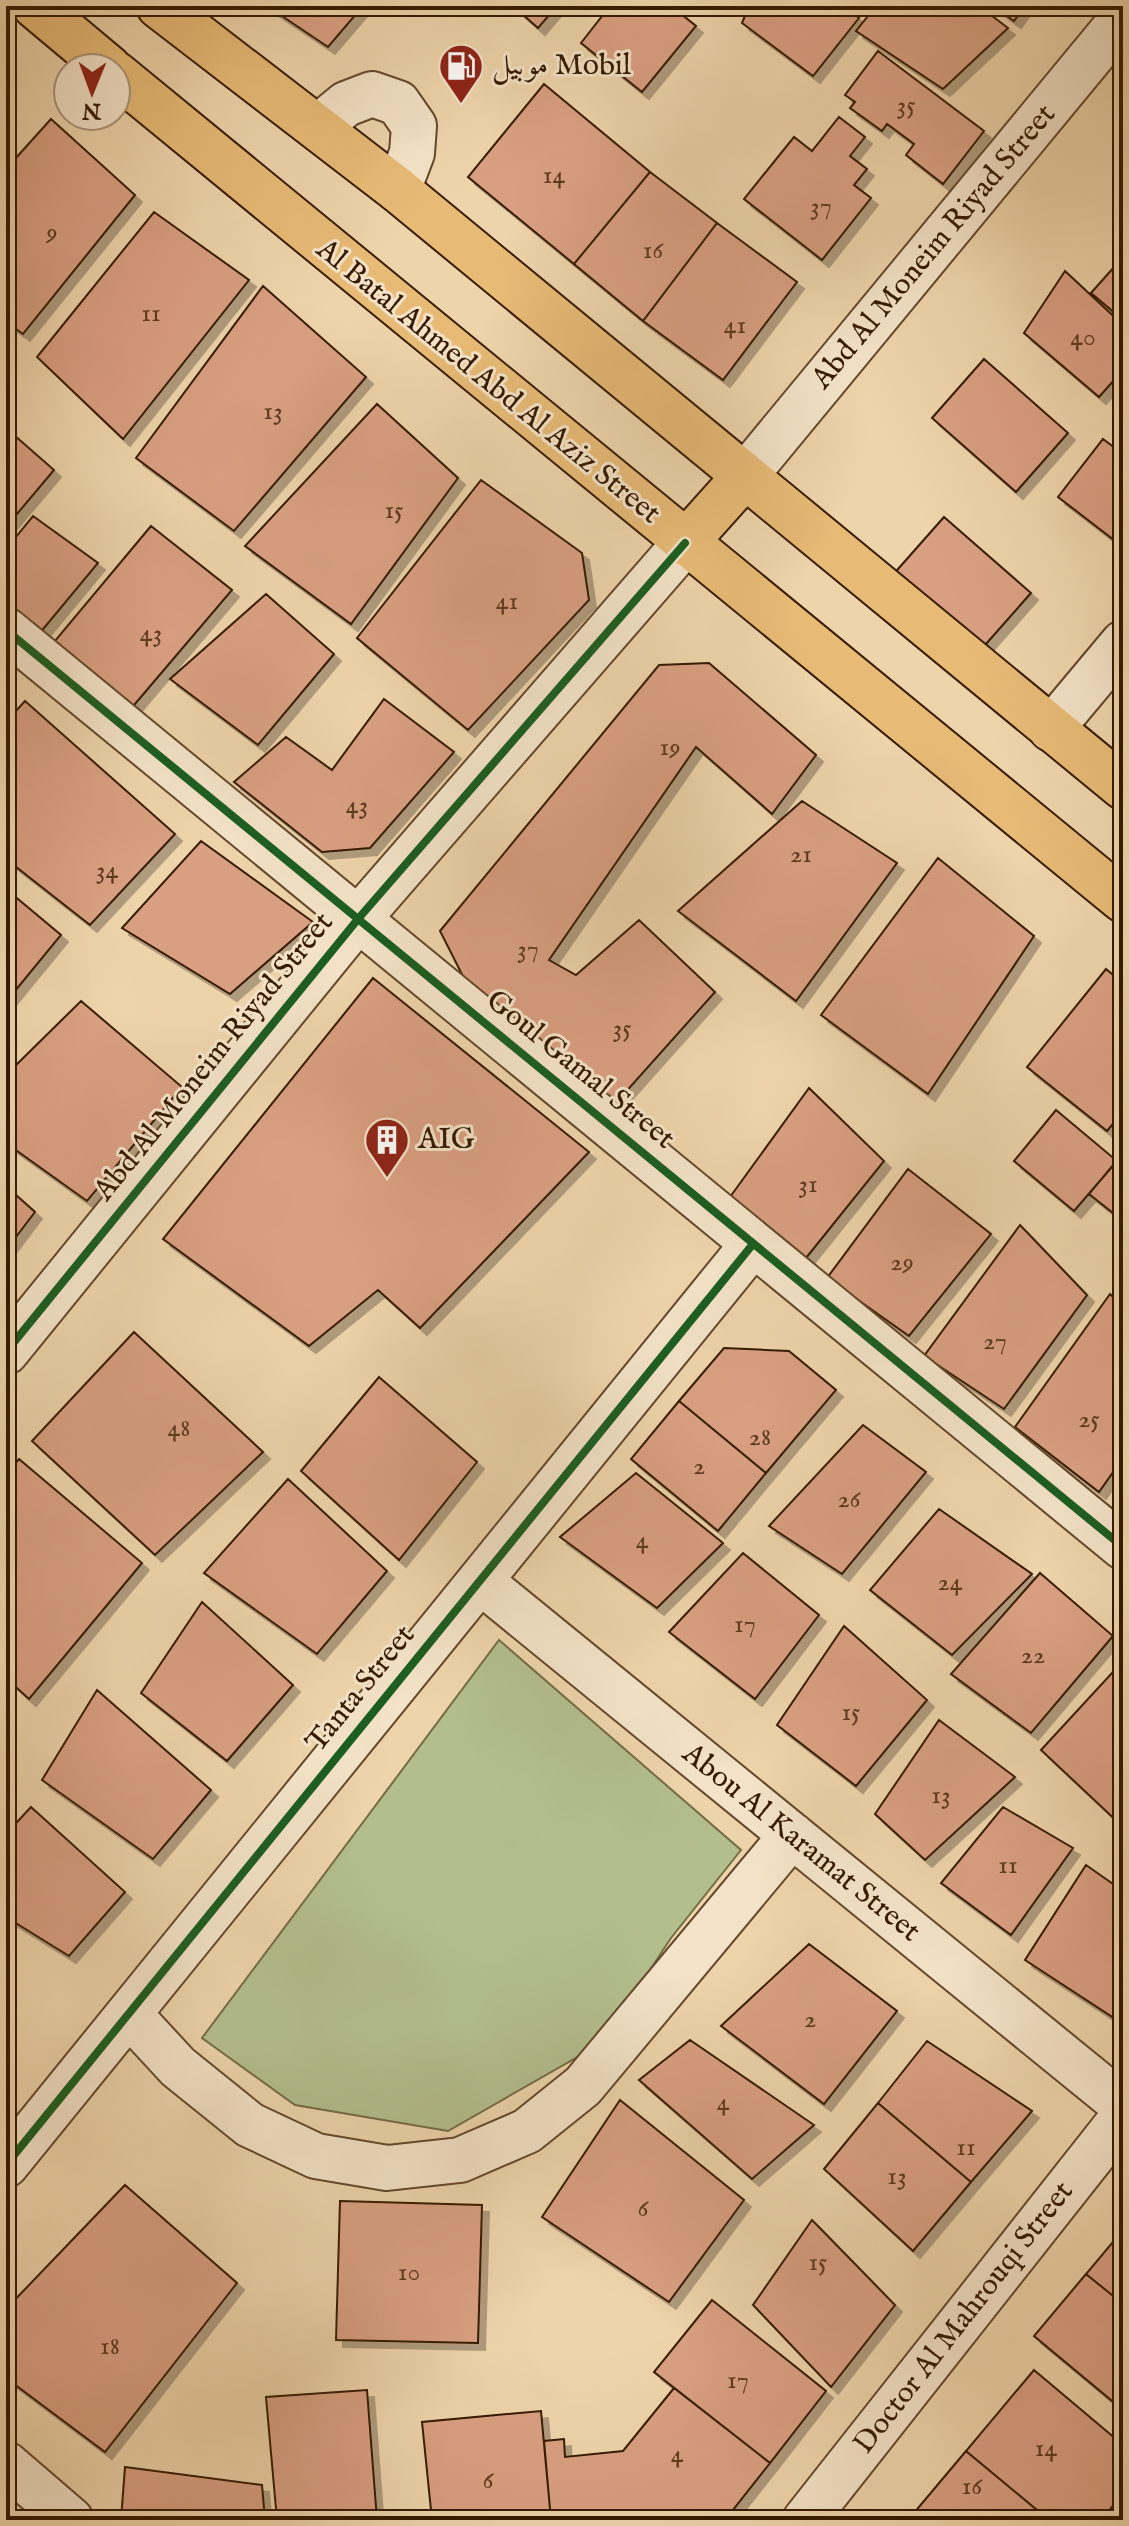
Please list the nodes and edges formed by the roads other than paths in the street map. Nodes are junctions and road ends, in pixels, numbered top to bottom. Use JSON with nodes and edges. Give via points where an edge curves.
{"nodes":[{"id":1,"x":35,"y":6,"type":"edge"},
{"id":2,"x":163,"y":7,"type":"edge"},
{"id":3,"x":1123,"y":18,"type":"edge"},
{"id":4,"x":90,"y":52,"type":"edge"},
{"id":5,"x":132,"y":87,"type":"edge"},
{"id":6,"x":318,"y":127,"type":"junction"},
{"id":7,"x":398,"y":190,"type":"junction"},
{"id":8,"x":745,"y":476,"type":"junction"},
{"id":9,"x":685,"y":543,"type":"junction"},
{"id":10,"x":8,"y":635,"type":"edge"},
{"id":11,"x":1123,"y":643,"type":"edge"},
{"id":12,"x":1051,"y":729,"type":"junction"},
{"id":13,"x":1123,"y":787,"type":"edge"},
{"id":14,"x":1123,"y":900,"type":"edge"},
{"id":15,"x":358,"y":919,"type":"junction"},
{"id":16,"x":753,"y":1244,"type":"junction"},
{"id":17,"x":6,"y":1352,"type":"edge"},
{"id":18,"x":1123,"y":1547,"type":"edge"},
{"id":19,"x":480,"y":1581,"type":"junction"},
{"id":20,"x":792,"y":1835,"type":"junction"},
{"id":21,"x":129,"y":2014,"type":"junction"},
{"id":22,"x":1123,"y":2105,"type":"edge"},
{"id":23,"x":1123,"y":2117,"type":"edge"},
{"id":24,"x":6,"y":2165,"type":"edge"},
{"id":25,"x":6,"y":2464,"type":"edge"},
{"id":26,"x":71,"y":2520,"type":"edge"},
{"id":27,"x":805,"y":2520,"type":"edge"}],
"edges":[{"from":1,"to":4,"type":"main road"},
{"from":2,"to":6,"type":"main road"},
{"from":3,"to":8,"type":"street","name":"Abd Al Moneim Riyad Street"},
{"from":5,"to":9,"type":"main road","name":"Al Batal Ahmed Abd Al Aziz Street"},
{"from":6,"to":7,"type":"main road"},
{"from":6,"to":7,"type":"street","via":[[346,104],[372,94],[398,103],[414,126],[412,153]]},
{"from":7,"to":8,"type":"main road"},
{"from":8,"to":9,"type":"main road"},
{"from":8,"to":12,"type":"main road"},
{"from":9,"to":14,"type":"main road","name":"Al Batal Ahmed Abd Al Aziz Street"},
{"from":9,"to":15,"type":"street","name":"Abd Al Moneim Riyad Street"},
{"from":10,"to":15,"type":"street","name":"Goul Gamal Street"},
{"from":11,"to":12,"type":"street"},
{"from":12,"to":13,"type":"main road"},
{"from":15,"to":16,"type":"street","name":"Goul Gamal Street"},
{"from":15,"to":17,"type":"street","name":"Abd Al Moneim Riyad Street"},
{"from":16,"to":18,"type":"street","name":"Goul Gamal Street"},
{"from":16,"to":19,"type":"street","name":"Tanta Street"},
{"from":19,"to":20,"type":"street","name":"Abou Al Karamat Street"},
{"from":19,"to":21,"type":"street","name":"Tanta Street"},
{"from":20,"to":21,"type":"street","via":[[583,2086],[527,2131],[460,2160],[387,2168],[316,2156],[250,2125],[178,2067]]},
{"from":20,"to":22,"type":"street","name":"Abou Al Karamat Street"},
{"from":21,"to":24,"type":"street","name":"Tanta Street"},
{"from":23,"to":27,"type":"street","name":"Doctor Al Mahrouqi Street"},
{"from":25,"to":26,"type":"street"}]}
